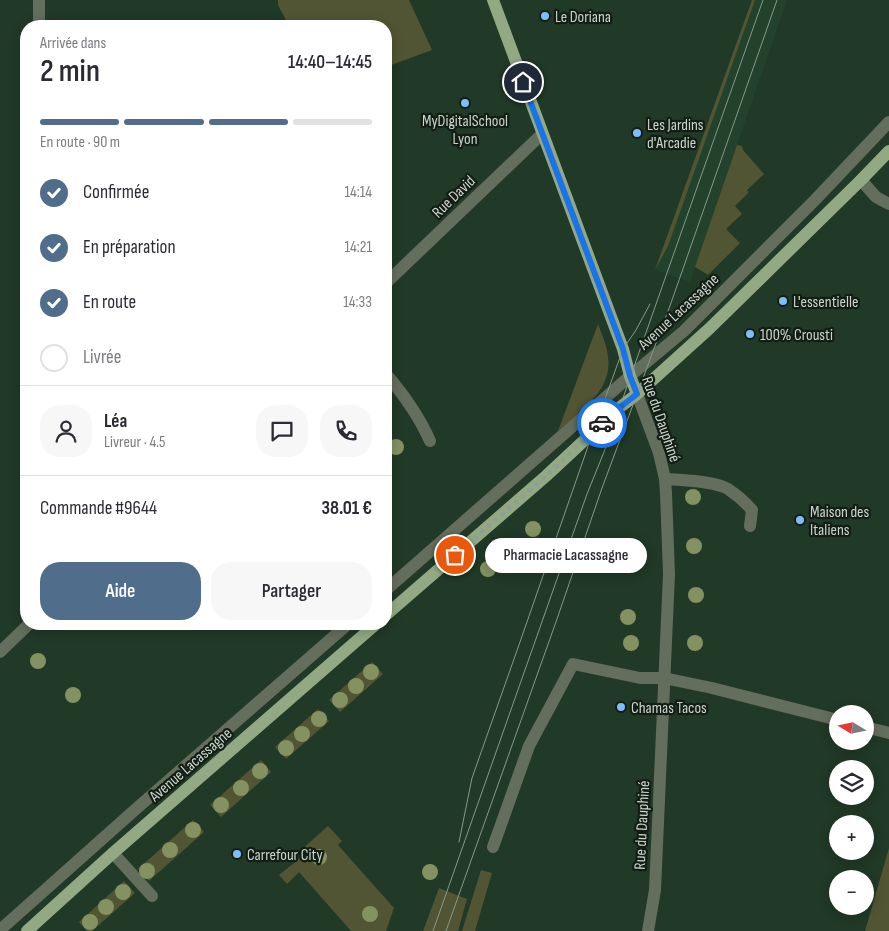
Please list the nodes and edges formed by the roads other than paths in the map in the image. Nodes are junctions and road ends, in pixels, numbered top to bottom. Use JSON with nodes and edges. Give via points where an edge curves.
{"nodes":[{"id":1,"x":40,"y":0,"type":"edge"},
{"id":2,"x":493,"y":0,"type":"edge"},
{"id":3,"x":40,"y":20,"type":"edge"},
{"id":4,"x":889,"y":122,"type":"edge"},
{"id":5,"x":542,"y":134,"type":"junction"},
{"id":6,"x":889,"y":151,"type":"edge"},
{"id":7,"x":861,"y":180,"type":"junction"},
{"id":8,"x":889,"y":204,"type":"edge"},
{"id":9,"x":392,"y":277,"type":"edge"},
{"id":10,"x":630,"y":376,"type":"junction"},
{"id":11,"x":392,"y":384,"type":"edge"},
{"id":12,"x":637,"y":394,"type":"junction"},
{"id":13,"x":430,"y":441,"type":"dead end"},
{"id":14,"x":665,"y":479,"type":"junction"},
{"id":15,"x":750,"y":526,"type":"dead end"},
{"id":16,"x":392,"y":585,"type":"edge"},
{"id":17,"x":392,"y":610,"type":"edge"},
{"id":18,"x":23,"y":630,"type":"edge"},
{"id":19,"x":341,"y":630,"type":"edge"},
{"id":20,"x":369,"y":630,"type":"edge"},
{"id":21,"x":0,"y":652,"type":"edge"},
{"id":22,"x":664,"y":678,"type":"junction"},
{"id":23,"x":829,"y":718,"type":"edge"},
{"id":24,"x":874,"y":729,"type":"edge"},
{"id":25,"x":889,"y":733,"type":"edge"},
{"id":26,"x":493,"y":847,"type":"dead end"},
{"id":27,"x":113,"y":853,"type":"junction"},
{"id":28,"x":152,"y":896,"type":"dead end"},
{"id":29,"x":0,"y":930,"type":"edge"},
{"id":30,"x":27,"y":931,"type":"edge"},
{"id":31,"x":648,"y":931,"type":"edge"}],
"edges":[{"from":1,"to":3,"type":"street"},
{"from":2,"to":5,"type":"main road","name":"Rue du Dauphiné"},
{"from":4,"to":10,"type":"street","name":"Avenue Lacassagne","via":[[699,317]]},
{"from":5,"to":9,"type":"street","name":"Rue David"},
{"from":5,"to":10,"type":"main road","name":"Rue du Dauphiné","via":[[623,349]]},
{"from":6,"to":7,"type":"main road","name":"Avenue Lacassagne"},
{"from":7,"to":8,"type":"street","via":[[876,197]]},
{"from":7,"to":12,"type":"main road","name":"Avenue Lacassagne","via":[[710,328]]},
{"from":10,"to":12,"type":"main road","name":"Rue du Dauphiné"},
{"from":10,"to":16,"type":"street","name":"Avenue Lacassagne"},
{"from":11,"to":13,"type":"street","via":[[403,394]]},
{"from":12,"to":14,"type":"street","name":"Rue du Dauphiné"},
{"from":12,"to":17,"type":"main road","name":"Avenue Lacassagne"},
{"from":14,"to":15,"type":"street","via":[[696,481],[726,488],[752,510]]},
{"from":14,"to":22,"type":"street","name":"Rue du Dauphiné","via":[[669,574]]},
{"from":18,"to":21,"type":"street"},
{"from":19,"to":29,"type":"street","name":"Avenue Lacassagne"},
{"from":20,"to":27,"type":"main road","name":"Avenue Lacassagne"},
{"from":22,"to":23,"type":"street"},
{"from":22,"to":26,"type":"street","via":[[640,678],[574,664],[528,746]]},
{"from":22,"to":31,"type":"street","name":"Rue du Dauphiné","via":[[655,890]]},
{"from":24,"to":25,"type":"street"},
{"from":27,"to":28,"type":"street"},
{"from":27,"to":30,"type":"main road","name":"Avenue Lacassagne"}]}
